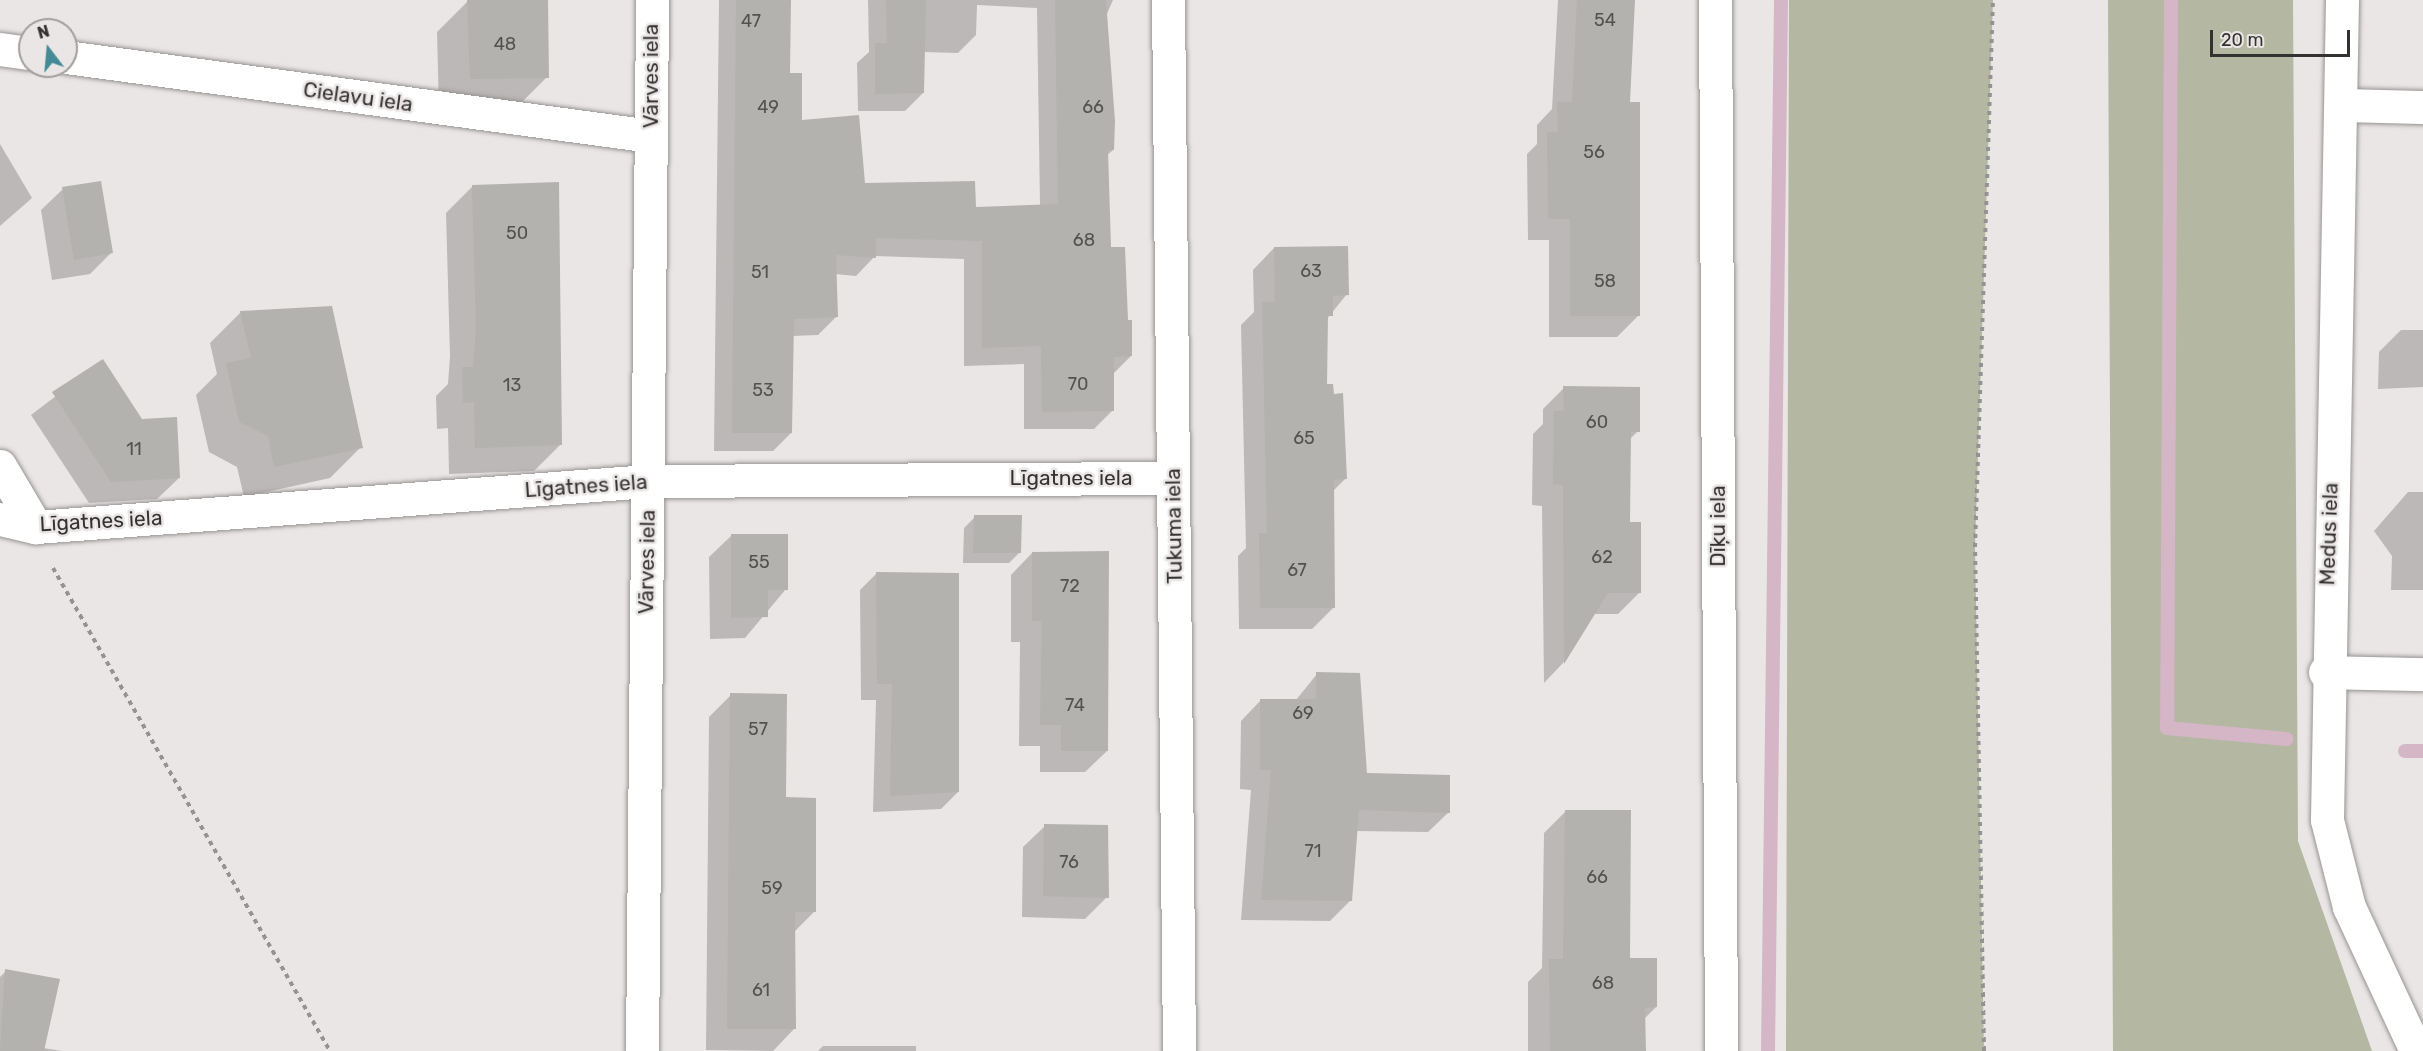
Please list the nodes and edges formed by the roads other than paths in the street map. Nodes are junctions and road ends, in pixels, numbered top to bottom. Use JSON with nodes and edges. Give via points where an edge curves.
{"nodes":[{"id":1,"x":652,"y":0,"type":"edge"},
{"id":2,"x":1168,"y":0,"type":"edge"},
{"id":3,"x":1715,"y":0,"type":"edge"},
{"id":4,"x":2342,"y":0,"type":"edge"},
{"id":5,"x":0,"y":49,"type":"edge"},
{"id":6,"x":18,"y":51,"type":"edge"},
{"id":7,"x":78,"y":59,"type":"edge"},
{"id":8,"x":2341,"y":105,"type":"junction"},
{"id":9,"x":2423,"y":107,"type":"edge"},
{"id":10,"x":651,"y":136,"type":"junction"},
{"id":11,"x":0,"y":466,"type":"edge"},
{"id":12,"x":1173,"y":478,"type":"junction"},
{"id":13,"x":648,"y":481,"type":"junction"},
{"id":14,"x":0,"y":519,"type":"edge"},
{"id":15,"x":36,"y":527,"type":"junction"},
{"id":16,"x":2325,"y":672,"type":"junction"},
{"id":17,"x":2423,"y":674,"type":"edge"},
{"id":18,"x":642,"y":1051,"type":"edge"},
{"id":19,"x":1179,"y":1051,"type":"edge"},
{"id":20,"x":1721,"y":1051,"type":"edge"},
{"id":21,"x":2416,"y":1051,"type":"edge"}],
"edges":[{"from":1,"to":10,"type":"street","name":"Vārves iela"},
{"from":2,"to":12,"type":"street","name":"Tukuma iela"},
{"from":3,"to":20,"type":"street","name":"Dīķu iela"},
{"from":4,"to":8,"type":"street","name":"Medus iela"},
{"from":5,"to":6,"type":"street"},
{"from":7,"to":10,"type":"street","name":"Cielavu iela"},
{"from":8,"to":9,"type":"street"},
{"from":8,"to":16,"type":"street","name":"Medus iela"},
{"from":10,"to":13,"type":"street","name":"Vārves iela"},
{"from":11,"to":15,"type":"street"},
{"from":12,"to":13,"type":"street","name":"Līgatnes iela"},
{"from":12,"to":19,"type":"street","name":"Tukuma iela"},
{"from":13,"to":15,"type":"street","name":"Līgatnes iela"},
{"from":13,"to":18,"type":"street","name":"Vārves iela"},
{"from":14,"to":15,"type":"street","name":"Līgatnes iela"},
{"from":16,"to":17,"type":"street"},
{"from":16,"to":21,"type":"street","name":"Medus iela","via":[[2327,820],[2349,907]]}]}
